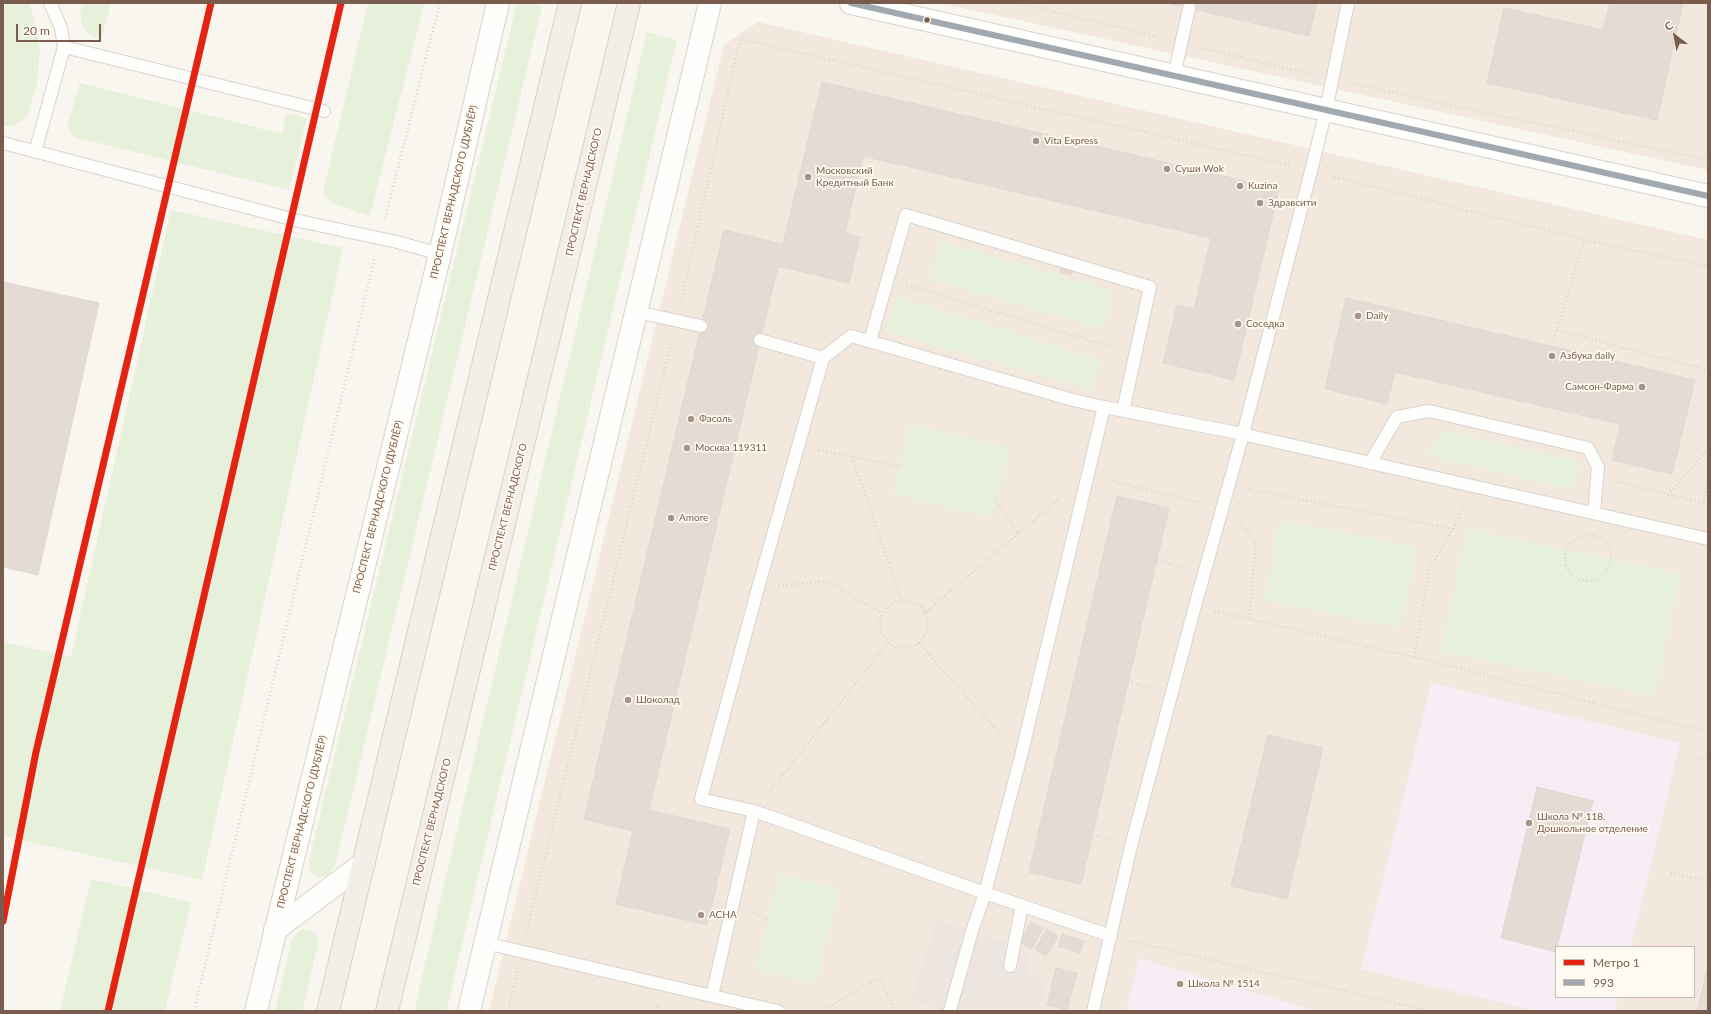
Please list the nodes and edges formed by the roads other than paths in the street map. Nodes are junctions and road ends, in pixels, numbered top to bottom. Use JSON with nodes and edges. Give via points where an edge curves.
{"nodes":[{"id":1,"x":50,"y":3,"type":"edge"},
{"id":2,"x":498,"y":3,"type":"edge"},
{"id":3,"x":570,"y":3,"type":"edge"},
{"id":4,"x":629,"y":3,"type":"edge"},
{"id":5,"x":710,"y":3,"type":"edge"},
{"id":6,"x":851,"y":3,"type":"edge"},
{"id":7,"x":1348,"y":3,"type":"edge"},
{"id":8,"x":1189,"y":8,"type":"dead end"},
{"id":9,"x":64,"y":47,"type":"junction"},
{"id":10,"x":1174,"y":76,"type":"junction"},
{"id":11,"x":1326,"y":110,"type":"junction"},
{"id":12,"x":324,"y":111,"type":"dead end"},
{"id":13,"x":3,"y":143,"type":"edge"},
{"id":14,"x":35,"y":152,"type":"junction"},
{"id":15,"x":1708,"y":196,"type":"edge"},
{"id":16,"x":440,"y":254,"type":"junction"},
{"id":17,"x":637,"y":312,"type":"junction"},
{"id":18,"x":701,"y":326,"type":"dead end"},
{"id":19,"x":760,"y":340,"type":"dead end"},
{"id":20,"x":870,"y":341,"type":"junction"},
{"id":21,"x":823,"y":358,"type":"junction"},
{"id":22,"x":1104,"y":407,"type":"junction"},
{"id":23,"x":1123,"y":411,"type":"junction"},
{"id":24,"x":1243,"y":434,"type":"junction"},
{"id":25,"x":1370,"y":463,"type":"junction"},
{"id":26,"x":1594,"y":513,"type":"junction"},
{"id":27,"x":1708,"y":539,"type":"edge"},
{"id":28,"x":754,"y":812,"type":"junction"},
{"id":29,"x":364,"y":863,"type":"junction"},
{"id":30,"x":985,"y":893,"type":"junction"},
{"id":31,"x":1022,"y":905,"type":"junction"},
{"id":32,"x":276,"y":930,"type":"junction"},
{"id":33,"x":1111,"y":936,"type":"junction"},
{"id":34,"x":485,"y":943,"type":"junction"},
{"id":35,"x":1010,"y":966,"type":"dead end"},
{"id":36,"x":712,"y":996,"type":"junction"},
{"id":37,"x":950,"y":1010,"type":"dead end"},
{"id":38,"x":256,"y":1011,"type":"edge"},
{"id":39,"x":328,"y":1011,"type":"edge"},
{"id":40,"x":387,"y":1011,"type":"edge"},
{"id":41,"x":469,"y":1011,"type":"edge"},
{"id":42,"x":778,"y":1011,"type":"edge"},
{"id":43,"x":1093,"y":1011,"type":"edge"}],
"edges":[{"from":1,"to":9,"type":"lane","via":[[61,28]]},
{"from":2,"to":16,"type":"street","name":"ПРОСПЕКТ ВЕРНАДСКОГО (ДУБЛЁР)"},
{"from":3,"to":29,"type":"main road"},
{"from":4,"to":40,"type":"main road","name":"ПРОСПЕКТ ВЕРНАДСКОГО"},
{"from":5,"to":17,"type":"street"},
{"from":6,"to":10,"type":"street"},
{"from":7,"to":11,"type":"lane"},
{"from":8,"to":10,"type":"lane"},
{"from":9,"to":12,"type":"lane"},
{"from":9,"to":14,"type":"lane"},
{"from":10,"to":11,"type":"street"},
{"from":11,"to":15,"type":"street"},
{"from":11,"to":24,"type":"lane"},
{"from":13,"to":14,"type":"lane"},
{"from":14,"to":16,"type":"lane","via":[[299,221]]},
{"from":16,"to":32,"type":"street","name":"ПРОСПЕКТ ВЕРНАДСКОГО (ДУБЛЁР)"},
{"from":17,"to":18,"type":"lane"},
{"from":17,"to":34,"type":"street"},
{"from":19,"to":21,"type":"lane"},
{"from":20,"to":21,"type":"lane","via":[[851,336]]},
{"from":20,"to":22,"type":"lane"},
{"from":20,"to":23,"type":"lane","via":[[906,214],[1150,287]]},
{"from":21,"to":28,"type":"lane","via":[[701,799]]},
{"from":22,"to":23,"type":"lane"},
{"from":22,"to":30,"type":"lane","via":[[1021,756]]},
{"from":23,"to":24,"type":"lane"},
{"from":24,"to":25,"type":"lane"},
{"from":24,"to":33,"type":"lane","via":[[1131,846]]},
{"from":25,"to":26,"type":"lane"},
{"from":25,"to":26,"type":"lane","via":[[1397,416],[1429,411],[1588,448],[1598,467]]},
{"from":26,"to":27,"type":"lane"},
{"from":28,"to":30,"type":"lane"},
{"from":28,"to":36,"type":"lane"},
{"from":29,"to":32,"type":"street"},
{"from":29,"to":39,"type":"main road"},
{"from":30,"to":31,"type":"lane"},
{"from":30,"to":37,"type":"lane"},
{"from":31,"to":33,"type":"lane"},
{"from":31,"to":35,"type":"lane"},
{"from":32,"to":38,"type":"street","name":"ПРОСПЕКТ ВЕРНАДСКОГО (ДУБЛЁР)"},
{"from":33,"to":43,"type":"lane"},
{"from":34,"to":36,"type":"lane"},
{"from":34,"to":41,"type":"street"},
{"from":36,"to":42,"type":"lane"}]}
